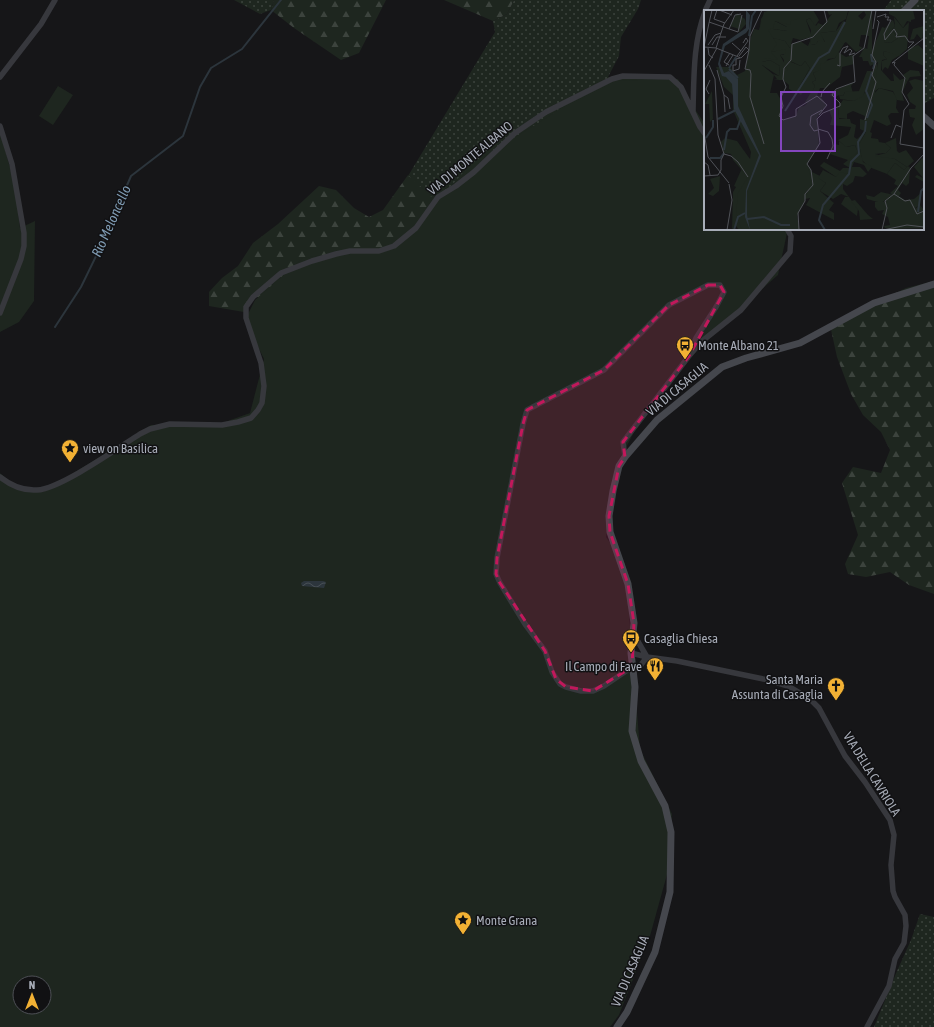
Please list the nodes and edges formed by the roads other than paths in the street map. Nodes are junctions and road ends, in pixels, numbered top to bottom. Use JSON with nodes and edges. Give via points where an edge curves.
{"nodes":[{"id":1,"x":56,"y":0,"type":"edge"},
{"id":2,"x":710,"y":0,"type":"edge"},
{"id":3,"x":915,"y":0,"type":"edge"},
{"id":4,"x":705,"y":10,"type":"edge"},
{"id":5,"x":905,"y":10,"type":"edge"},
{"id":6,"x":704,"y":14,"type":"edge"},
{"id":7,"x":0,"y":77,"type":"edge"},
{"id":8,"x":693,"y":113,"type":"junction"},
{"id":9,"x":924,"y":117,"type":"edge"},
{"id":10,"x":0,"y":126,"type":"edge"},
{"id":11,"x":934,"y":126,"type":"edge"},
{"id":12,"x":704,"y":132,"type":"edge"},
{"id":13,"x":788,"y":230,"type":"edge"},
{"id":14,"x":934,"y":284,"type":"edge"},
{"id":15,"x":0,"y":313,"type":"edge"},
{"id":16,"x":689,"y":356,"type":"junction"},
{"id":17,"x":625,"y":457,"type":"junction"},
{"id":18,"x":0,"y":476,"type":"edge"},
{"id":19,"x":633,"y":633,"type":"junction"},
{"id":20,"x":631,"y":653,"type":"junction"},
{"id":21,"x":647,"y":657,"type":"junction"},
{"id":22,"x":632,"y":667,"type":"junction"},
{"id":23,"x":616,"y":1027,"type":"edge"},
{"id":24,"x":867,"y":1027,"type":"edge"}],
"edges":[{"from":1,"to":7,"type":"street"},
{"from":2,"to":4,"type":"street"},
{"from":3,"to":5,"type":"street"},
{"from":6,"to":8,"type":"street","via":[[697,47]]},
{"from":8,"to":12,"type":"street","name":"VIA DI MONTE ALBANO"},
{"from":8,"to":18,"type":"street","name":"VIA DI MONTE ALBANO","via":[[681,87],[670,77],[623,76],[546,112],[515,133],[474,172],[438,197],[416,228],[394,246],[379,251],[350,251],[312,261],[281,273],[253,297],[246,307],[246,318],[261,363],[264,386],[262,403],[250,418],[222,425],[170,424],[150,429],[64,481],[44,489],[20,488]]},
{"from":9,"to":11,"type":"street"},
{"from":10,"to":15,"type":"street","via":[[12,164],[24,233],[21,258]]},
{"from":13,"to":16,"type":"street","via":[[791,236],[790,252],[741,310],[701,342]]},
{"from":14,"to":17,"type":"street","name":"VIA DI CASAGLIA","via":[[874,303],[800,343],[722,367],[657,420]]},
{"from":16,"to":17,"type":"street","via":[[623,442]]},
{"from":16,"to":22,"type":"street","via":[[696,338],[724,292],[720,285],[708,285],[669,305],[604,370],[527,410],[497,558],[497,578],[544,650],[552,672],[560,684],[581,691],[593,691]]},
{"from":17,"to":19,"type":"street","name":"VIA DI CASAGLIA","via":[[619,466],[608,516],[610,532],[628,584],[634,623]]},
{"from":19,"to":20,"type":"street","name":"VIA DI CASAGLIA"},
{"from":19,"to":21,"type":"street"},
{"from":20,"to":21,"type":"street","name":"VIA DELLA CAVRIOLA"},
{"from":20,"to":22,"type":"street","name":"VIA DI CASAGLIA"},
{"from":21,"to":22,"type":"street","via":[[640,666]]},
{"from":21,"to":24,"type":"street","name":"VIA DELLA CAVRIOLA","via":[[677,660],[768,680],[790,687],[810,699],[819,708],[845,756],[890,820],[894,835],[891,865],[893,891],[906,926],[904,942],[895,959],[889,986]]},
{"from":22,"to":23,"type":"street","name":"VIA DI CASAGLIA","via":[[635,687],[632,731],[641,761],[665,806],[670,832],[670,892],[655,952],[627,1012]]}]}
